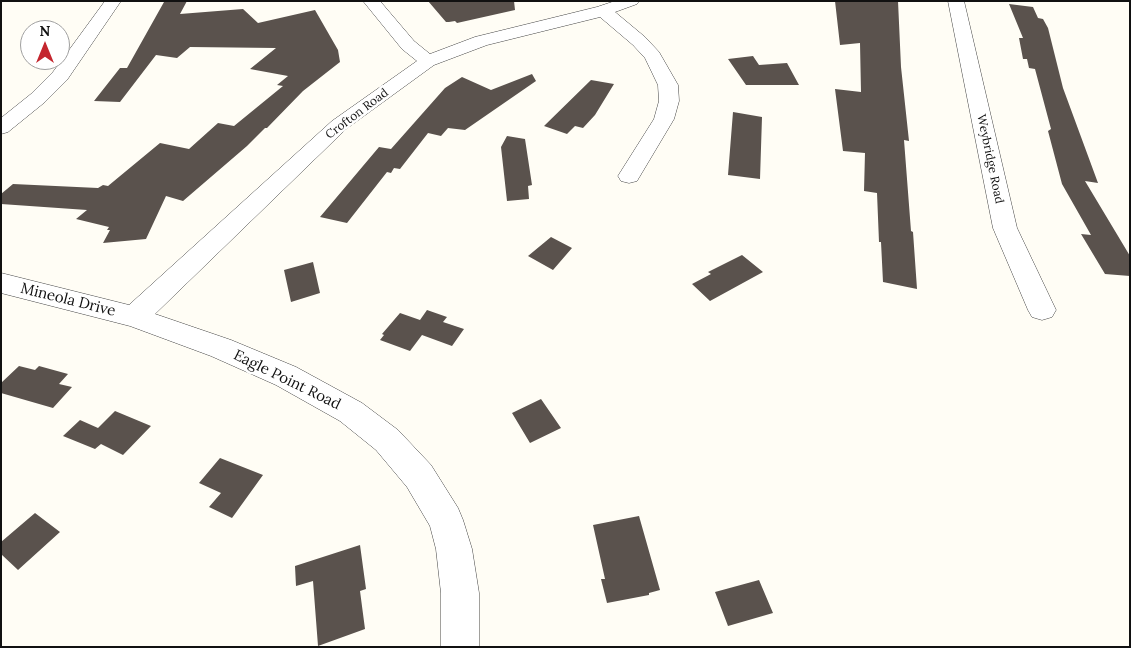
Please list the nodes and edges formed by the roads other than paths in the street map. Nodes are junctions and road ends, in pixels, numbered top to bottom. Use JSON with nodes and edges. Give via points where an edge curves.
{"nodes":[{"id":1,"x":114,"y":1,"type":"edge"},
{"id":2,"x":371,"y":1,"type":"edge"},
{"id":3,"x":631,"y":1,"type":"edge"},
{"id":4,"x":956,"y":1,"type":"edge"},
{"id":5,"x":603,"y":11,"type":"junction"},
{"id":6,"x":428,"y":61,"type":"junction"},
{"id":7,"x":1,"y":128,"type":"edge"},
{"id":8,"x":629,"y":176,"type":"dead end"},
{"id":9,"x":1,"y":283,"type":"edge"},
{"id":10,"x":1042,"y":310,"type":"dead end"},
{"id":11,"x":134,"y":317,"type":"junction"},
{"id":12,"x":460,"y":647,"type":"edge"}],
"edges":[{"from":1,"to":7,"type":"street","via":[[60,76]]},
{"from":2,"to":6,"type":"street","via":[[408,45]]},
{"from":3,"to":5,"type":"street","name":"Crofton Road"},
{"from":4,"to":10,"type":"street","name":"Weybridge Road","via":[[1005,228]]},
{"from":5,"to":6,"type":"street","name":"Crofton Road","via":[[481,42]]},
{"from":5,"to":8,"type":"street","via":[[653,56],[668,85],[669,101],[664,120]]},
{"from":6,"to":11,"type":"street","name":"Crofton Road","via":[[339,125]]},
{"from":9,"to":11,"type":"street","name":"Mineola Drive"},
{"from":11,"to":12,"type":"street","name":"Eagle Point Road","via":[[221,348],[286,376],[351,412],[387,440],[419,476],[446,520],[460,593]]}]}
